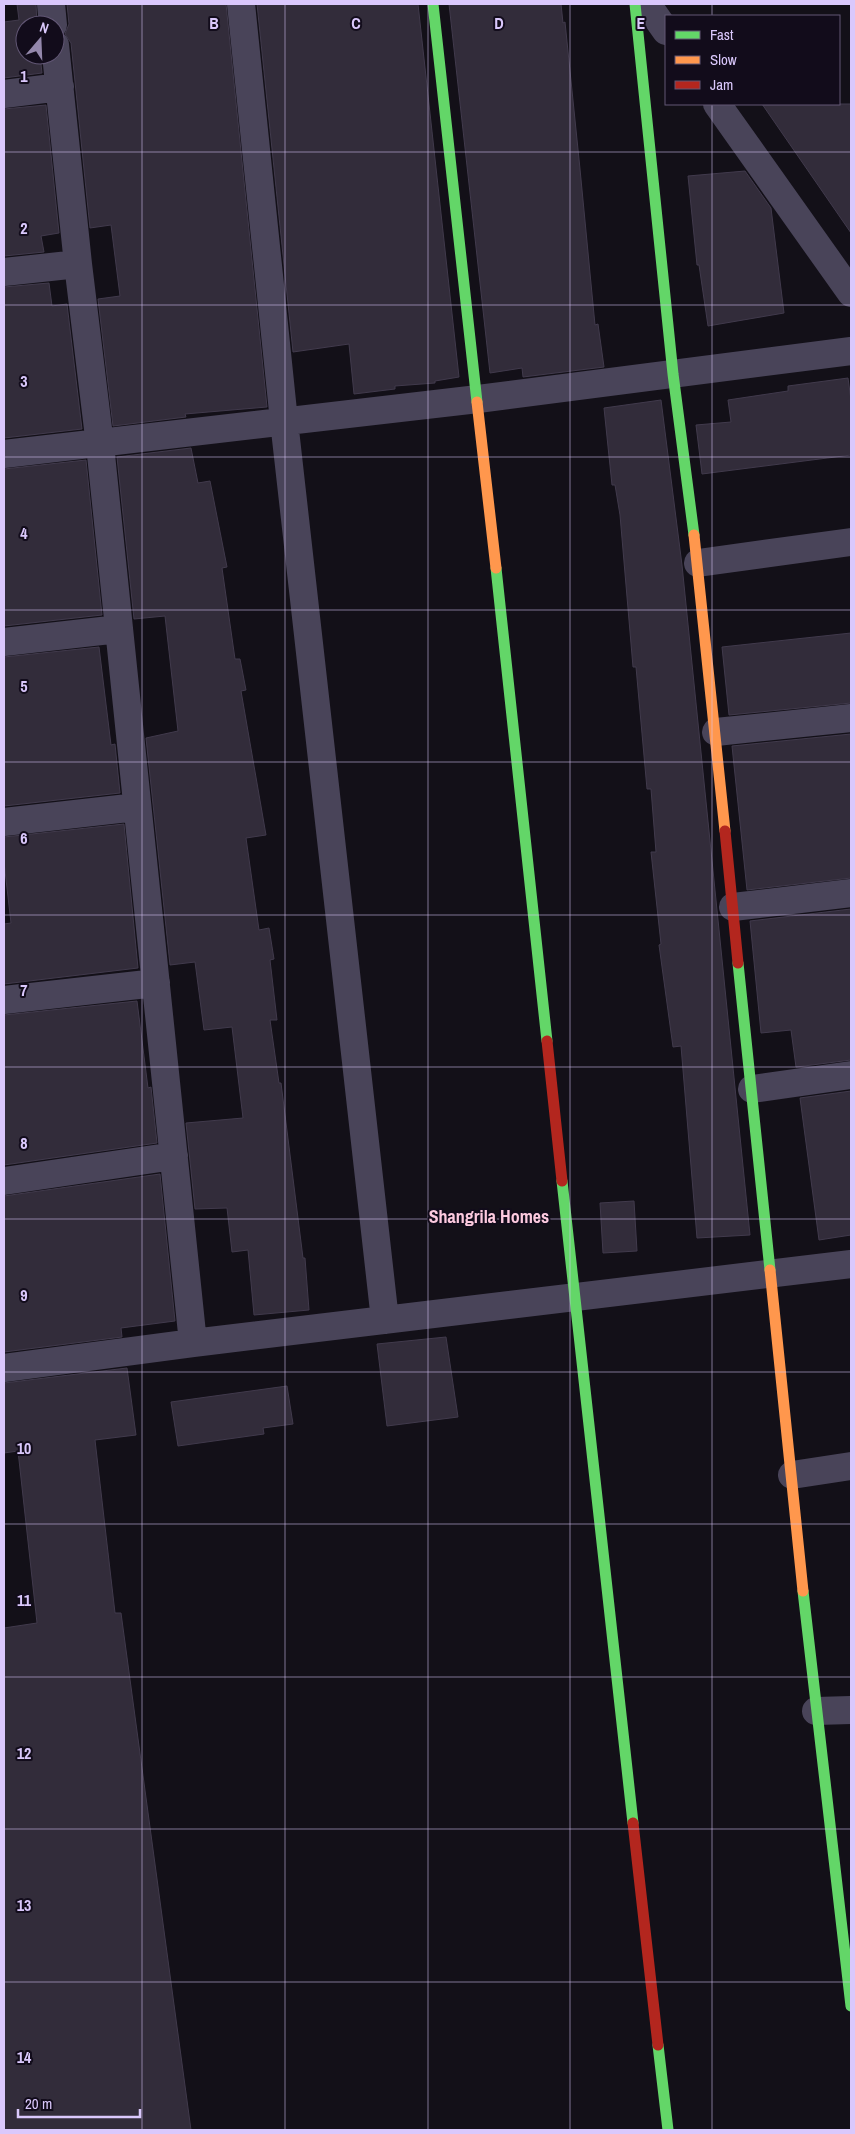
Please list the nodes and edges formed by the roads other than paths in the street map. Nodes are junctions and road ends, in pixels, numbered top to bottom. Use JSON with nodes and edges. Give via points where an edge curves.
{"nodes":[{"id":1,"x":241,"y":4,"type":"edge"},
{"id":2,"x":433,"y":4,"type":"edge"},
{"id":3,"x":635,"y":4,"type":"edge"},
{"id":4,"x":647,"y":4,"type":"edge"},
{"id":5,"x":665,"y":30,"type":"edge"},
{"id":6,"x":57,"y":65,"type":"edge"},
{"id":7,"x":60,"y":87,"type":"junction"},
{"id":8,"x":4,"y":94,"type":"edge"},
{"id":9,"x":719,"y":105,"type":"edge"},
{"id":10,"x":78,"y":264,"type":"junction"},
{"id":11,"x":4,"y":272,"type":"edge"},
{"id":12,"x":851,"y":293,"type":"edge"},
{"id":13,"x":851,"y":351,"type":"edge"},
{"id":14,"x":673,"y":374,"type":"junction"},
{"id":15,"x":478,"y":399,"type":"junction"},
{"id":16,"x":284,"y":421,"type":"junction"},
{"id":17,"x":100,"y":445,"type":"junction"},
{"id":18,"x":4,"y":454,"type":"edge"},
{"id":19,"x":851,"y":542,"type":"edge"},
{"id":20,"x":698,"y":563,"type":"junction"},
{"id":21,"x":119,"y":629,"type":"junction"},
{"id":22,"x":4,"y":642,"type":"edge"},
{"id":23,"x":851,"y":718,"type":"edge"},
{"id":24,"x":716,"y":732,"type":"junction"},
{"id":25,"x":138,"y":807,"type":"junction"},
{"id":26,"x":4,"y":822,"type":"edge"},
{"id":27,"x":851,"y":893,"type":"edge"},
{"id":28,"x":734,"y":907,"type":"junction"},
{"id":29,"x":156,"y":983,"type":"junction"},
{"id":30,"x":4,"y":1000,"type":"edge"},
{"id":31,"x":851,"y":1075,"type":"edge"},
{"id":32,"x":752,"y":1089,"type":"junction"},
{"id":33,"x":174,"y":1156,"type":"junction"},
{"id":34,"x":4,"y":1181,"type":"edge"},
{"id":35,"x":851,"y":1264,"type":"edge"},
{"id":36,"x":770,"y":1275,"type":"junction"},
{"id":37,"x":575,"y":1298,"type":"junction"},
{"id":38,"x":385,"y":1320,"type":"junction"},
{"id":39,"x":193,"y":1343,"type":"junction"},
{"id":40,"x":4,"y":1368,"type":"edge"},
{"id":41,"x":851,"y":1466,"type":"edge"},
{"id":42,"x":792,"y":1475,"type":"junction"},
{"id":43,"x":851,"y":1710,"type":"edge"},
{"id":44,"x":816,"y":1711,"type":"junction"},
{"id":45,"x":845,"y":1882,"type":"edge"},
{"id":46,"x":851,"y":2006,"type":"edge"},
{"id":47,"x":668,"y":2130,"type":"edge"}],
"edges":[{"from":1,"to":16,"type":"street"},
{"from":2,"to":15,"type":"street"},
{"from":3,"to":14,"type":"street"},
{"from":4,"to":5,"type":"street"},
{"from":6,"to":7,"type":"street"},
{"from":7,"to":8,"type":"street"},
{"from":7,"to":10,"type":"street"},
{"from":9,"to":12,"type":"street"},
{"from":10,"to":11,"type":"street"},
{"from":10,"to":17,"type":"street"},
{"from":13,"to":14,"type":"street"},
{"from":14,"to":15,"type":"street"},
{"from":14,"to":20,"type":"street"},
{"from":15,"to":16,"type":"street"},
{"from":15,"to":37,"type":"street"},
{"from":16,"to":17,"type":"street"},
{"from":16,"to":38,"type":"street"},
{"from":17,"to":18,"type":"street"},
{"from":17,"to":21,"type":"street"},
{"from":19,"to":20,"type":"street"},
{"from":20,"to":24,"type":"street"},
{"from":21,"to":22,"type":"street"},
{"from":21,"to":25,"type":"street"},
{"from":23,"to":24,"type":"street"},
{"from":24,"to":28,"type":"street"},
{"from":25,"to":26,"type":"street"},
{"from":25,"to":29,"type":"street"},
{"from":27,"to":28,"type":"street"},
{"from":28,"to":32,"type":"street"},
{"from":29,"to":30,"type":"street"},
{"from":29,"to":33,"type":"street"},
{"from":31,"to":32,"type":"street"},
{"from":32,"to":36,"type":"street"},
{"from":33,"to":34,"type":"street"},
{"from":33,"to":39,"type":"street"},
{"from":35,"to":36,"type":"street"},
{"from":36,"to":37,"type":"street"},
{"from":36,"to":42,"type":"street"},
{"from":37,"to":38,"type":"street"},
{"from":37,"to":47,"type":"street"},
{"from":38,"to":39,"type":"street"},
{"from":39,"to":40,"type":"street"},
{"from":41,"to":42,"type":"street"},
{"from":42,"to":44,"type":"street"},
{"from":43,"to":44,"type":"street"},
{"from":44,"to":45,"type":"street"},
{"from":45,"to":46,"type":"street"}]}
